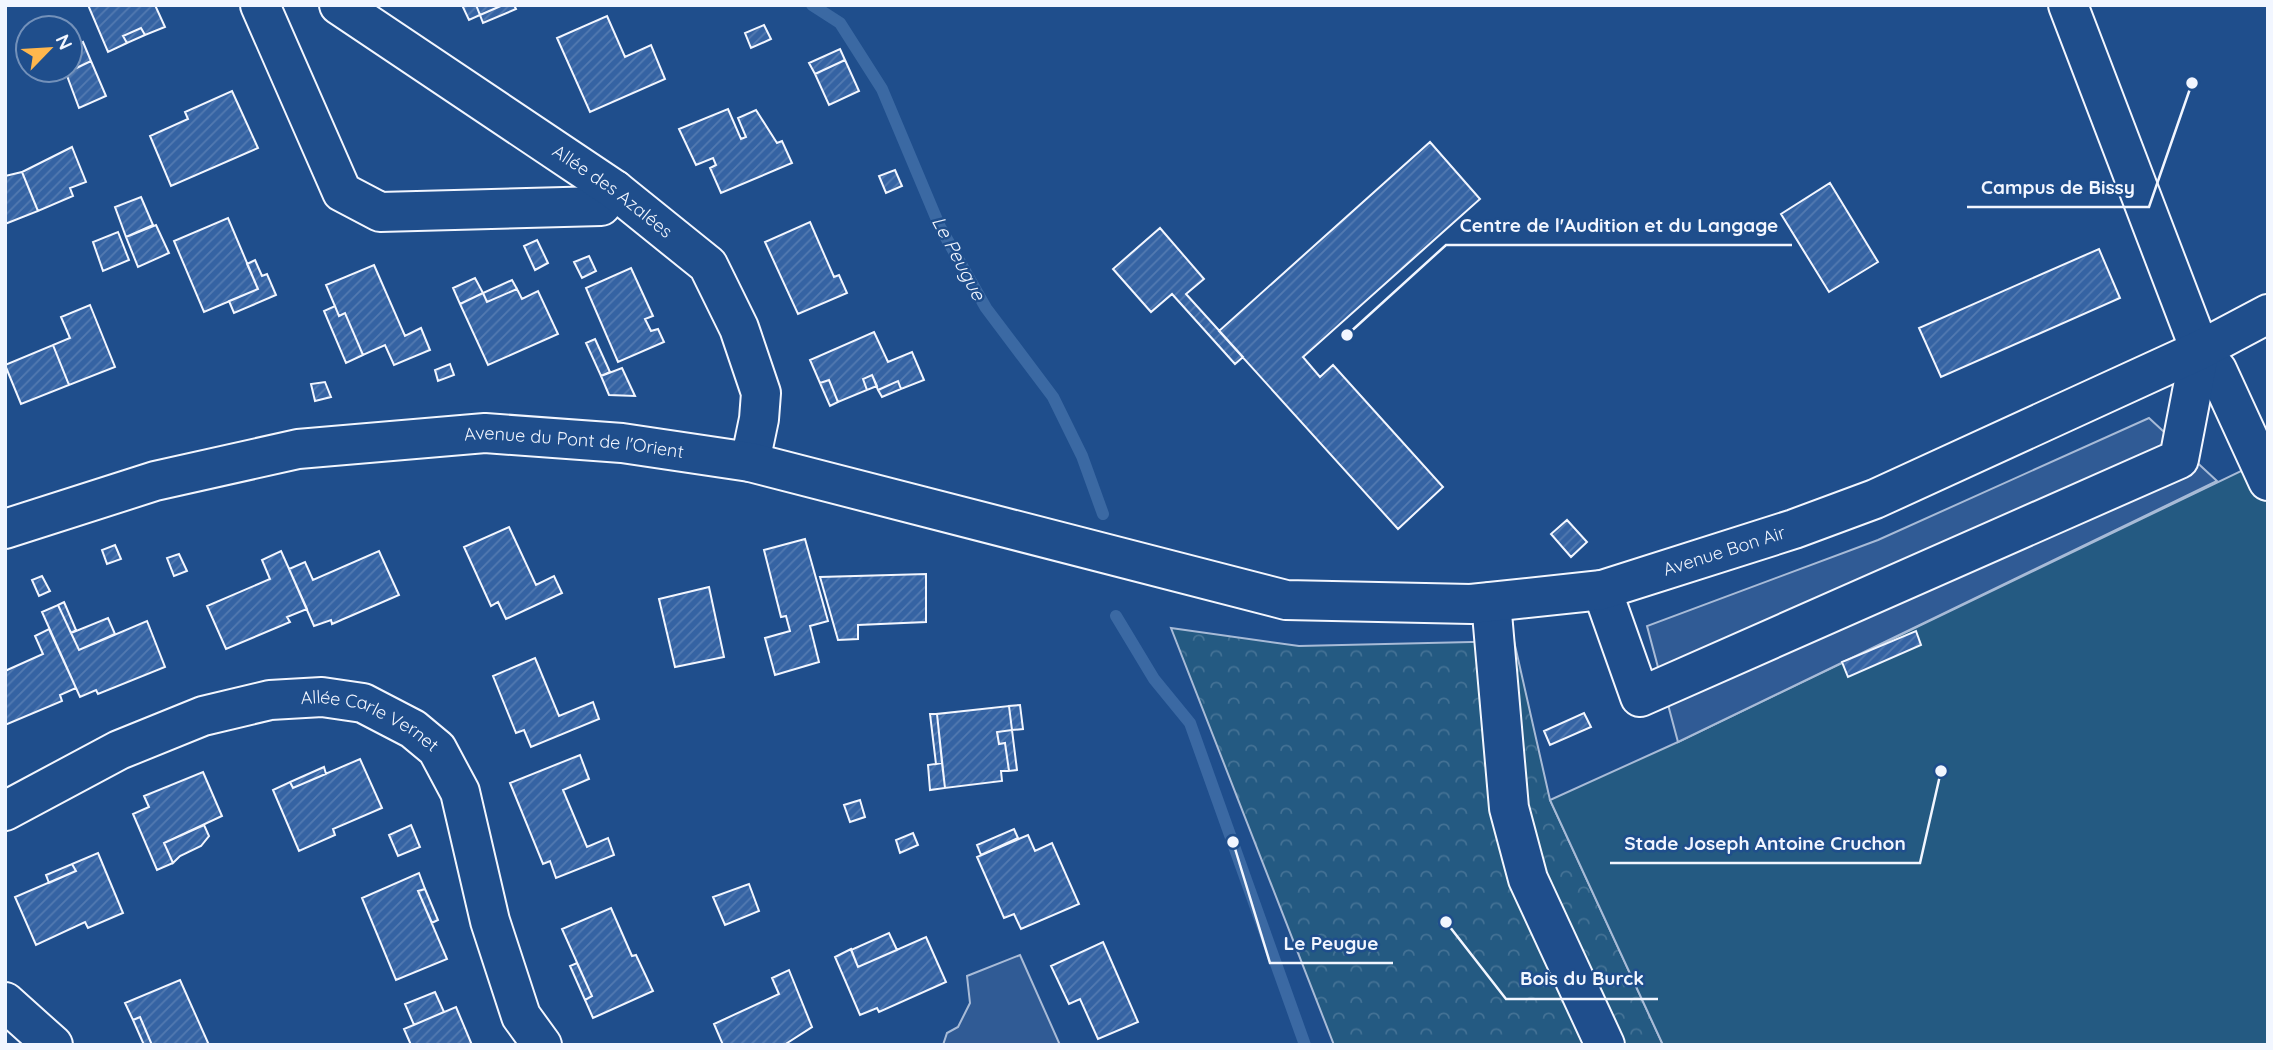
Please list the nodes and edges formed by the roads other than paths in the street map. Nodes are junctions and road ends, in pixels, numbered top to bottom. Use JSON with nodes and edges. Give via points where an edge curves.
{"nodes":[{"id":1,"x":260,"y":5,"type":"edge"},
{"id":2,"x":339,"y":5,"type":"edge"},
{"id":3,"x":2068,"y":5,"type":"edge"},
{"id":4,"x":615,"y":190,"type":"junction"},
{"id":5,"x":2268,"y":314,"type":"edge"},
{"id":6,"x":2200,"y":350,"type":"junction"},
{"id":7,"x":750,"y":462,"type":"junction"},
{"id":8,"x":2268,"y":481,"type":"edge"},
{"id":9,"x":5,"y":529,"type":"edge"},
{"id":10,"x":1141,"y":563,"type":"joint"},
{"id":11,"x":1602,"y":590,"type":"junction"},
{"id":12,"x":1490,"y":602,"type":"junction"},
{"id":13,"x":5,"y":811,"type":"edge"},
{"id":14,"x":5,"y":1002,"type":"edge"},
{"id":15,"x":53,"y":1045,"type":"edge"},
{"id":16,"x":542,"y":1045,"type":"edge"},
{"id":17,"x":1605,"y":1045,"type":"edge"}],
"edges":[{"from":1,"to":4,"type":"main road","via":[[342,192],[380,212],[601,206]]},
{"from":2,"to":4,"type":"main road","name":"Allée des Azalées"},
{"from":3,"to":6,"type":"main road"},
{"from":4,"to":7,"type":"main road","name":"Allée des Azalées","via":[[708,265],[739,328],[761,393]]},
{"from":5,"to":6,"type":"main road","name":"Avenue Bon Air"},
{"from":6,"to":8,"type":"main road","via":[[2217,370]]},
{"from":6,"to":11,"type":"main road","name":"Avenue Bon Air","via":[[1875,499]]},
{"from":6,"to":11,"type":"main road","via":[[2179,459],[1640,697]]},
{"from":7,"to":9,"type":"main road","name":"Avenue du Pont de l'Orient","via":[[622,443],[485,433],[376,440],[298,449],[155,481]]},
{"from":7,"to":10,"type":"main road","name":"Avenue du Pont de l'Orient"},
{"from":10,"to":12,"type":"main road","name":"Avenue Bon Air","via":[[1286,600]]},
{"from":11,"to":12,"type":"main road","name":"Avenue Bon Air"},
{"from":12,"to":17,"type":"main road","via":[[1509,808],[1528,879]]},
{"from":13,"to":16,"type":"main road","name":"Allée Carle Vernet","via":[[118,750],[203,716],[270,699],[322,697],[363,703],[412,729],[437,749],[460,792],[490,921],[521,1016]]},
{"from":14,"to":15,"type":"main road"}]}
